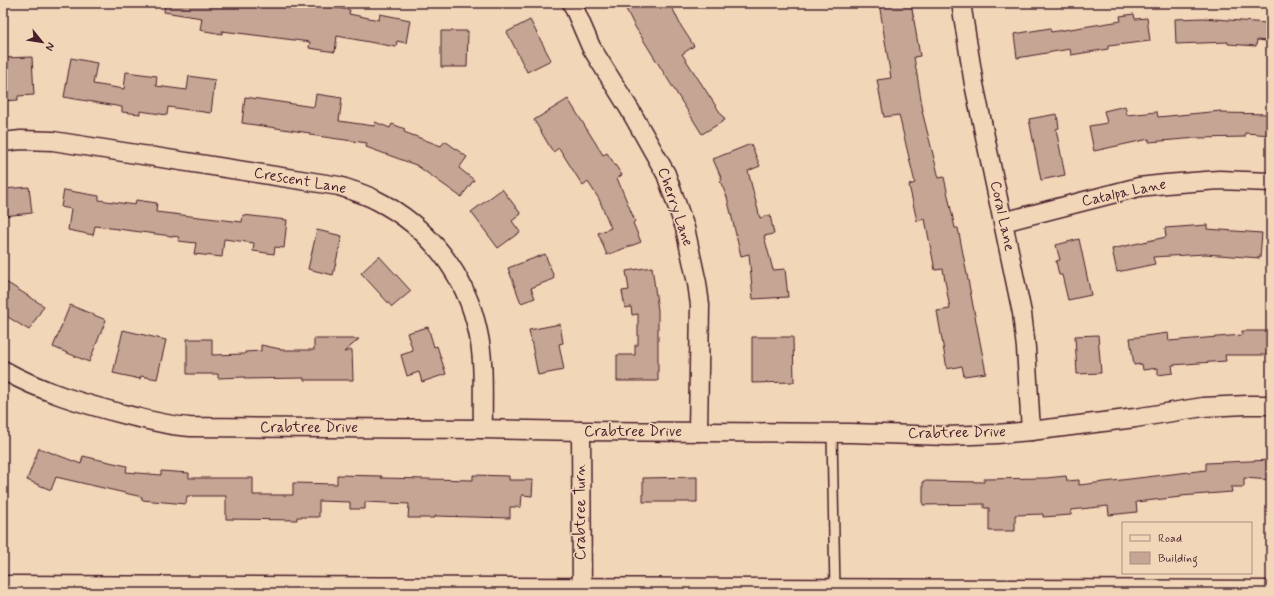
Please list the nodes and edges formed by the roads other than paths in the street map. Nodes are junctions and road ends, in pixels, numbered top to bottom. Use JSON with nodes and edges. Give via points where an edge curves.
{"nodes":[{"id":1,"x":572,"y":3,"type":"edge"},
{"id":2,"x":961,"y":3,"type":"edge"},
{"id":3,"x":3,"y":142,"type":"edge"},
{"id":4,"x":1271,"y":182,"type":"edge"},
{"id":5,"x":1003,"y":222,"type":"junction"},
{"id":6,"x":3,"y":370,"type":"edge"},
{"id":7,"x":1271,"y":405,"type":"edge"},
{"id":8,"x":483,"y":429,"type":"junction"},
{"id":9,"x":581,"y":431,"type":"junction"},
{"id":10,"x":1031,"y":431,"type":"junction"},
{"id":11,"x":698,"y":432,"type":"junction"},
{"id":12,"x":832,"y":433,"type":"junction"},
{"id":13,"x":3,"y":587,"type":"edge"},
{"id":14,"x":339,"y":591,"type":"edge"},
{"id":15,"x":835,"y":591,"type":"junction"},
{"id":16,"x":582,"y":592,"type":"edge"},
{"id":17,"x":1271,"y":592,"type":"edge"}],
"edges":[{"from":1,"to":11,"type":"street","name":"Cherry Lane","via":[[591,47],[666,174],[685,228],[700,305]]},
{"from":2,"to":5,"type":"street","name":"Coral Lane","via":[[974,84]]},
{"from":3,"to":8,"type":"street","name":"Crescent Lane","via":[[53,141],[339,186],[374,199],[396,211],[426,234],[442,253],[456,274],[472,308],[482,357]]},
{"from":4,"to":5,"type":"street","name":"Catalpa Lane","via":[[1219,180],[1139,187]]},
{"from":5,"to":10,"type":"street","name":"Coral Lane","via":[[1022,313]]},
{"from":6,"to":8,"type":"street","name":"Crabtree Drive","via":[[53,394],[84,405],[170,426]]},
{"from":7,"to":10,"type":"street","name":"Crabtree Drive","via":[[1203,407]]},
{"from":8,"to":9,"type":"street","name":"Crabtree Drive"},
{"from":9,"to":11,"type":"street","name":"Crabtree Drive"},
{"from":9,"to":16,"type":"street","name":"Crabtree Turn"},
{"from":10,"to":12,"type":"street","name":"Crabtree Drive","via":[[948,436]]},
{"from":11,"to":12,"type":"street","name":"Crabtree Drive"},
{"from":12,"to":15,"type":"lane"},
{"from":13,"to":14,"type":"main road"},
{"from":14,"to":16,"type":"main road"},
{"from":15,"to":16,"type":"main road"},
{"from":15,"to":17,"type":"main road"}]}
